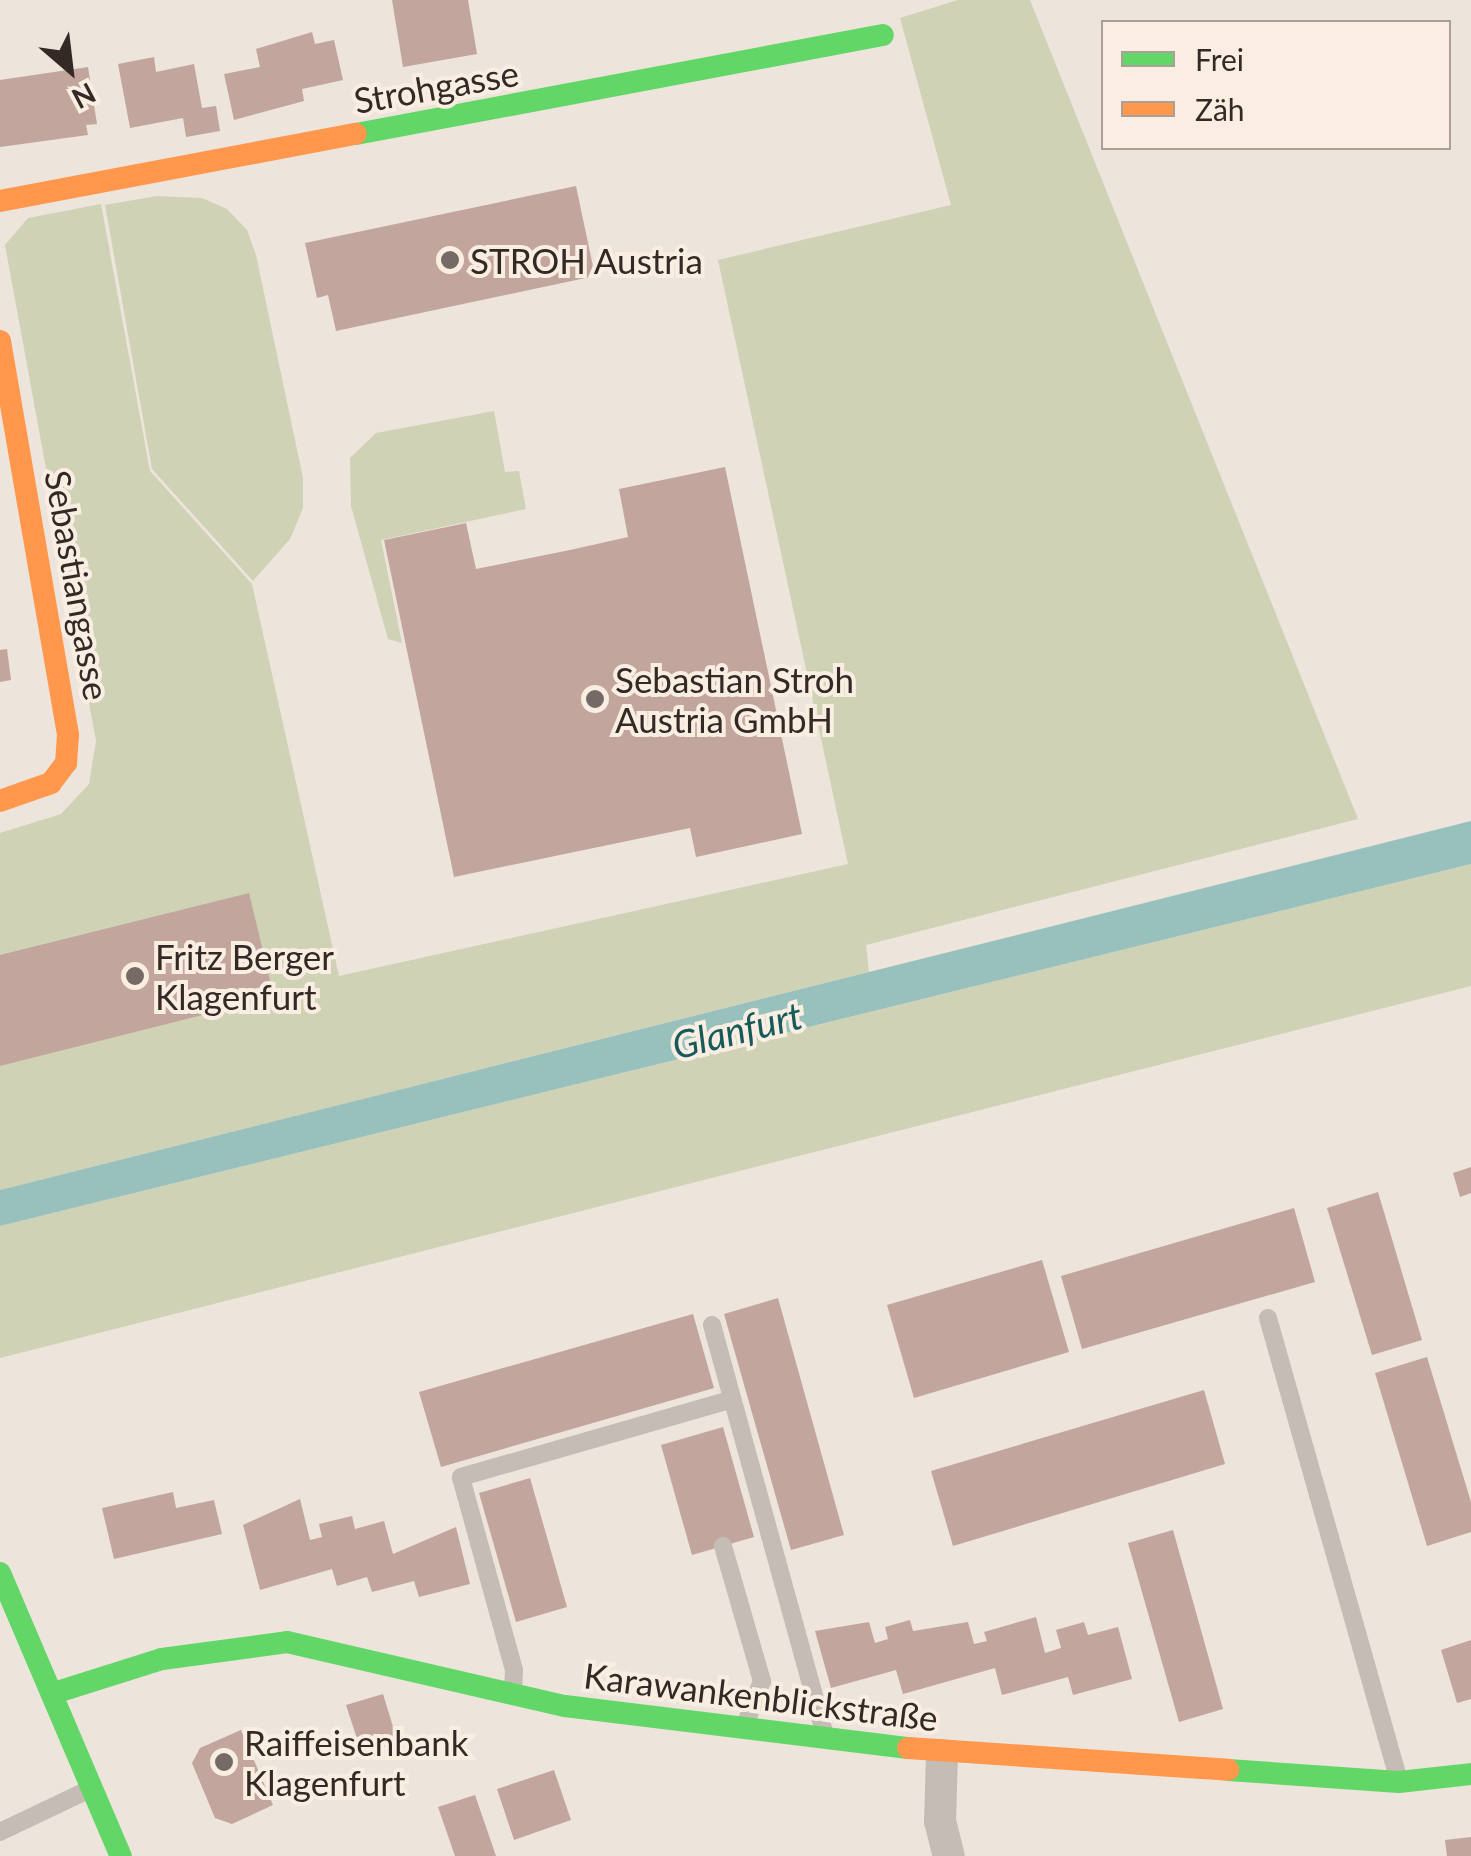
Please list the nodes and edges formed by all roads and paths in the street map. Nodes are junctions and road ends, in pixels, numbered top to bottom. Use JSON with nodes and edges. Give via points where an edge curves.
{"nodes":[{"id":1,"x":883,"y":35,"type":"dead end"},
{"id":2,"x":0,"y":201,"type":"edge"},
{"id":3,"x":0,"y":341,"type":"edge"},
{"id":4,"x":0,"y":801,"type":"edge"},
{"id":5,"x":1268,"y":1318,"type":"dead end"},
{"id":6,"x":712,"y":1325,"type":"dead end"},
{"id":7,"x":730,"y":1400,"type":"junction"},
{"id":8,"x":723,"y":1546,"type":"dead end"},
{"id":9,"x":0,"y":1573,"type":"edge"},
{"id":10,"x":10,"y":1621,"type":"edge"},
{"id":11,"x":54,"y":1693,"type":"junction"},
{"id":12,"x":512,"y":1694,"type":"junction"},
{"id":13,"x":744,"y":1729,"type":"junction"},
{"id":14,"x":828,"y":1743,"type":"junction"},
{"id":15,"x":942,"y":1754,"type":"junction"},
{"id":16,"x":1471,"y":1774,"type":"edge"},
{"id":17,"x":1399,"y":1782,"type":"junction"},
{"id":18,"x":93,"y":1788,"type":"junction"},
{"id":19,"x":0,"y":1832,"type":"edge"},
{"id":20,"x":121,"y":1856,"type":"edge"},
{"id":21,"x":949,"y":1856,"type":"edge"}],
"edges":[{"from":1,"to":2,"type":"street","name":"Strohgasse"},
{"from":3,"to":4,"type":"street","name":"Sebastiangasse","via":[[68,735],[66,764],[51,783]]},
{"from":5,"to":17,"type":"lane"},
{"from":6,"to":7,"type":"lane"},
{"from":7,"to":12,"type":"lane","via":[[461,1477],[514,1670]]},
{"from":7,"to":14,"type":"lane"},
{"from":8,"to":13,"type":"lane","via":[[762,1681]]},
{"from":9,"to":10,"type":"street"},
{"from":10,"to":11,"type":"street"},
{"from":11,"to":12,"type":"street","name":"Karawankenblickstraße","via":[[162,1659],[287,1642]]},
{"from":11,"to":18,"type":"street"},
{"from":12,"to":13,"type":"street","name":"Karawankenblickstraße"},
{"from":13,"to":14,"type":"street","name":"Karawankenblickstraße"},
{"from":14,"to":15,"type":"street","name":"Karawankenblickstraße"},
{"from":15,"to":17,"type":"street","name":"Karawankenblickstraße"},
{"from":15,"to":21,"type":"street","via":[[940,1821]]},
{"from":16,"to":17,"type":"street","name":"Karawankenblickstraße"},
{"from":18,"to":19,"type":"lane"},
{"from":18,"to":20,"type":"street"}]}
